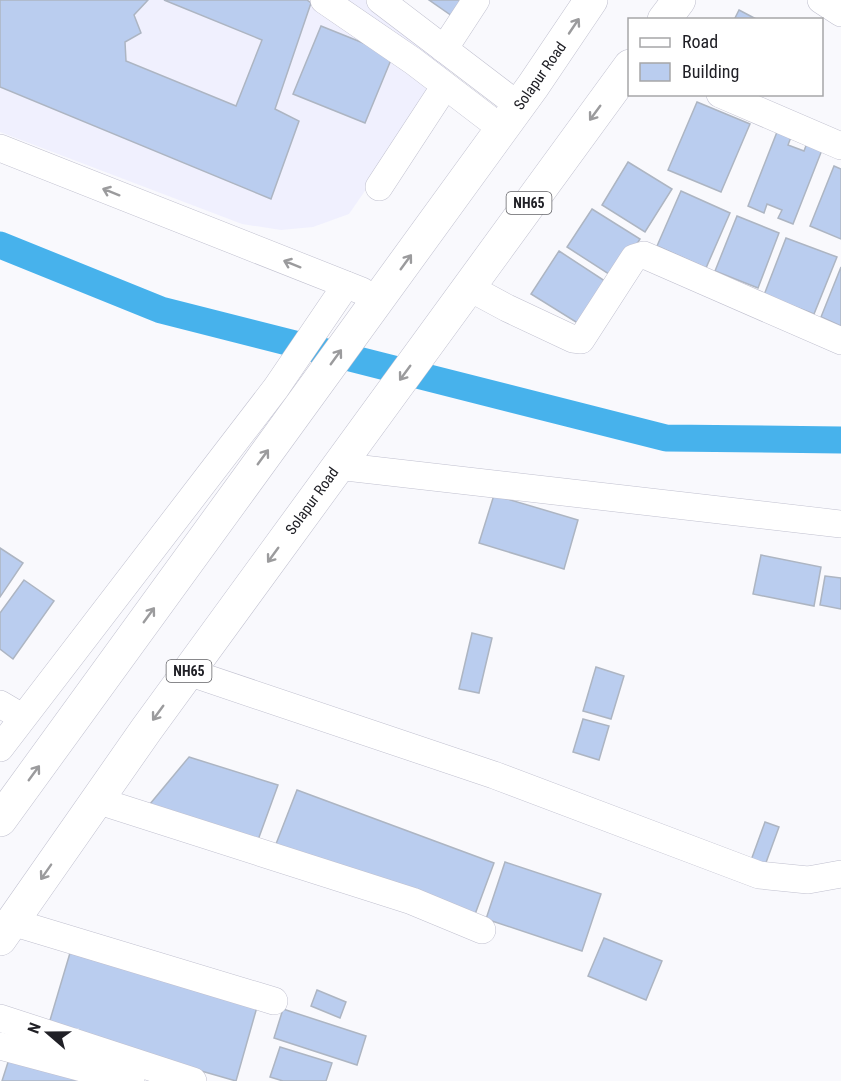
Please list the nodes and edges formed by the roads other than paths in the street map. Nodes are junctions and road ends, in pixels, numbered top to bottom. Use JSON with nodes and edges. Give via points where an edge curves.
{"nodes":[{"id":1,"x":324,"y":0,"type":"edge"},
{"id":2,"x":380,"y":0,"type":"edge"},
{"id":3,"x":476,"y":0,"type":"edge"},
{"id":4,"x":591,"y":0,"type":"edge"},
{"id":5,"x":668,"y":0,"type":"edge"},
{"id":6,"x":679,"y":0,"type":"edge"},
{"id":7,"x":697,"y":0,"type":"edge"},
{"id":8,"x":821,"y":0,"type":"edge"},
{"id":9,"x":841,"y":13,"type":"edge"},
{"id":10,"x":664,"y":18,"type":"edge"},
{"id":11,"x":666,"y":18,"type":"edge"},
{"id":12,"x":667,"y":18,"type":"edge"},
{"id":13,"x":444,"y":49,"type":"junction"},
{"id":14,"x":628,"y":69,"type":"edge"},
{"id":15,"x":445,"y":86,"type":"junction"},
{"id":16,"x":725,"y":96,"type":"edge"},
{"id":17,"x":510,"y":118,"type":"junction"},
{"id":18,"x":841,"y":146,"type":"edge"},
{"id":19,"x":0,"y":148,"type":"edge"},
{"id":20,"x":379,"y":187,"type":"dead end"},
{"id":21,"x":468,"y":286,"type":"junction"},
{"id":22,"x":339,"y":295,"type":"junction"},
{"id":23,"x":380,"y":298,"type":"junction"},
{"id":24,"x":841,"y":341,"type":"edge"},
{"id":25,"x":296,"y":387,"type":"junction"},
{"id":26,"x":337,"y":466,"type":"junction"},
{"id":27,"x":841,"y":524,"type":"edge"},
{"id":28,"x":188,"y":672,"type":"junction"},
{"id":29,"x":11,"y":710,"type":"edge"},
{"id":30,"x":0,"y":748,"type":"edge"},
{"id":31,"x":96,"y":800,"type":"junction"},
{"id":32,"x":0,"y":820,"type":"edge"},
{"id":33,"x":841,"y":874,"type":"edge"},
{"id":34,"x":6,"y":930,"type":"edge"},
{"id":35,"x":482,"y":930,"type":"dead end"},
{"id":36,"x":274,"y":1001,"type":"dead end"},
{"id":37,"x":0,"y":1018,"type":"edge"},
{"id":38,"x":0,"y":1046,"type":"edge"},
{"id":39,"x":131,"y":1081,"type":"edge"},
{"id":40,"x":193,"y":1081,"type":"edge"}],
"edges":[{"from":1,"to":15,"type":"street"},
{"from":2,"to":13,"type":"street"},
{"from":3,"to":13,"type":"street"},
{"from":17,"to":4,"type":"highway","name":"Solapur Road","one_way":true},
{"from":5,"to":10,"type":"highway"},
{"from":6,"to":11,"type":"highway"},
{"from":7,"to":12,"type":"street"},
{"from":8,"to":9,"type":"street"},
{"from":13,"to":17,"type":"street"},
{"from":14,"to":21,"type":"highway","name":"Solapur Road","number":"NH65","one_way":true},
{"from":15,"to":17,"type":"street"},
{"from":15,"to":20,"type":"street"},
{"from":16,"to":18,"type":"street"},
{"from":23,"to":17,"type":"highway","name":"Solapur Road","one_way":true},
{"from":22,"to":19,"type":"street","one_way":true},
{"from":21,"to":24,"type":"street","via":[[507,308],[581,340],[634,258],[644,255]]},
{"from":21,"to":26,"type":"highway","name":"Solapur Road","number":"NH65","one_way":true},
{"from":22,"to":23,"type":"street"},
{"from":22,"to":25,"type":"street"},
{"from":25,"to":23,"type":"highway","name":"Solapur Road","one_way":true,"via":[[359,326]]},
{"from":25,"to":29,"type":"street"},
{"from":32,"to":25,"type":"highway","name":"Solapur Road","one_way":true},
{"from":26,"to":27,"type":"street"},
{"from":26,"to":28,"type":"highway","name":"Solapur Road","number":"NH65","one_way":true},
{"from":28,"to":31,"type":"highway","name":"Solapur Road","number":"NH65","one_way":true},
{"from":28,"to":33,"type":"street","via":[[494,775],[759,875],[808,880]]},
{"from":29,"to":30,"type":"street"},
{"from":31,"to":34,"type":"highway","name":"Solapur Road","number":"NH65","one_way":true},
{"from":31,"to":35,"type":"street","via":[[412,902]]},
{"from":34,"to":36,"type":"street"},
{"from":37,"to":40,"type":"street"},
{"from":38,"to":39,"type":"street"}]}
